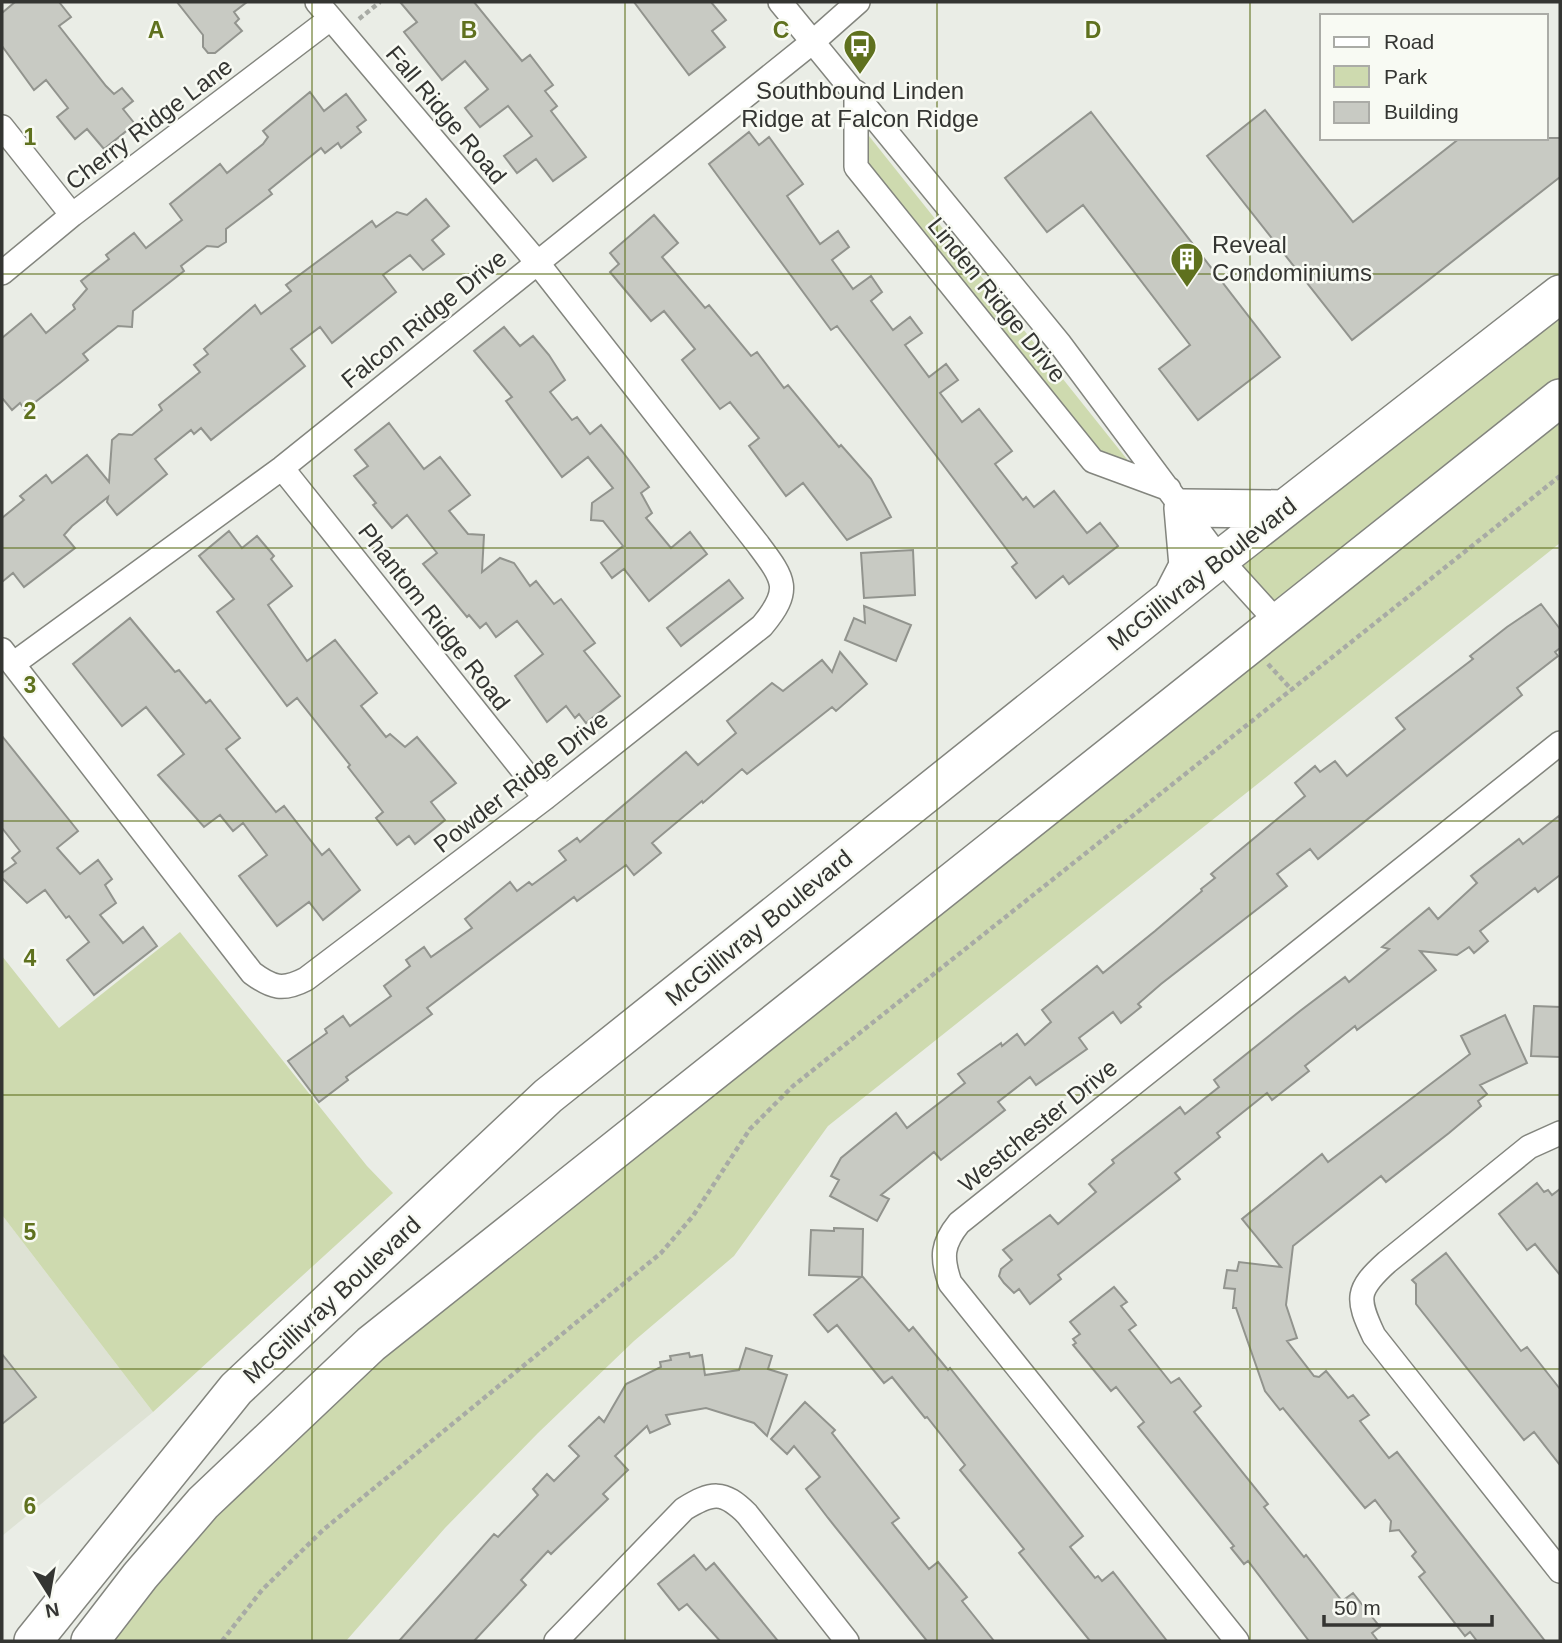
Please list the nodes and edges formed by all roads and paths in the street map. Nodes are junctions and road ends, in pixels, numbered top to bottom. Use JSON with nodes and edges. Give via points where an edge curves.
{"nodes":[{"id":1,"x":780,"y":2,"type":"edge"},
{"id":2,"x":858,"y":2,"type":"edge"},
{"id":3,"x":323,"y":10,"type":"edge"},
{"id":4,"x":814,"y":40,"type":"junction"},
{"id":5,"x":856,"y":92,"type":"junction"},
{"id":6,"x":2,"y":127,"type":"edge"},
{"id":7,"x":72,"y":215,"type":"junction"},
{"id":8,"x":536,"y":261,"type":"junction"},
{"id":9,"x":2,"y":273,"type":"edge"},
{"id":10,"x":1560,"y":294,"type":"edge"},
{"id":11,"x":1560,"y":398,"type":"edge"},
{"id":12,"x":282,"y":468,"type":"junction"},
{"id":13,"x":1560,"y":476,"type":"edge"},
{"id":14,"x":1176,"y":498,"type":"junction"},
{"id":15,"x":1284,"y":509,"type":"junction"},
{"id":16,"x":1220,"y":559,"type":"junction"},
{"id":17,"x":1172,"y":598,"type":"junction"},
{"id":18,"x":1279,"y":623,"type":"junction"},
{"id":19,"x":7,"y":657,"type":"edge"},
{"id":20,"x":1560,"y":743,"type":"edge"},
{"id":21,"x":545,"y":798,"type":"junction"},
{"id":22,"x":1560,"y":1133,"type":"edge"},
{"id":23,"x":1560,"y":1571,"type":"edge"},
{"id":24,"x":33,"y":1641,"type":"edge"},
{"id":25,"x":90,"y":1641,"type":"edge"},
{"id":26,"x":222,"y":1641,"type":"edge"},
{"id":27,"x":556,"y":1641,"type":"edge"},
{"id":28,"x":847,"y":1641,"type":"edge"},
{"id":29,"x":1237,"y":1641,"type":"edge"}],
"edges":[{"from":1,"to":4,"type":"street","name":"Linden Ridge Drive"},
{"from":2,"to":4,"type":"street","name":"Falcon Ridge Drive"},
{"from":3,"to":7,"type":"street","name":"Cherry Ridge Lane"},
{"from":3,"to":8,"type":"street","name":"Fall Ridge Road"},
{"from":4,"to":5,"type":"street","name":"Linden Ridge Drive"},
{"from":4,"to":8,"type":"street","name":"Falcon Ridge Drive"},
{"from":5,"to":14,"type":"street","name":"Linden Ridge Drive","via":[[1060,344]]},
{"from":5,"to":14,"type":"street","name":"Linden Ridge Drive","via":[[856,167],[1093,461]]},
{"from":6,"to":7,"type":"street"},
{"from":7,"to":9,"type":"street","name":"Cherry Ridge Lane"},
{"from":8,"to":12,"type":"street","name":"Falcon Ridge Drive"},
{"from":8,"to":21,"type":"street","name":"Powder Ridge Drive","via":[[781,576],[780,604],[762,626]]},
{"from":10,"to":15,"type":"main road","name":"McGillivray Boulevard"},
{"from":11,"to":18,"type":"main road"},
{"from":12,"to":19,"type":"street","name":"Falcon Ridge Drive"},
{"from":12,"to":21,"type":"street","name":"Phantom Ridge Road"},
{"from":13,"to":26,"type":"path","via":[[793,1086],[750,1129],[693,1216],[661,1253],[323,1530],[262,1591]]},
{"from":14,"to":15,"type":"main road"},
{"from":14,"to":16,"type":"street","name":"Linden Ridge Drive"},
{"from":14,"to":17,"type":"main road","via":[[1188,566]]},
{"from":15,"to":16,"type":"main road","name":"McGillivray Boulevard"},
{"from":16,"to":17,"type":"main road","name":"McGillivray Boulevard"},
{"from":16,"to":18,"type":"street","name":"Linden Ridge Drive"},
{"from":17,"to":24,"type":"main road","name":"McGillivray Boulevard","via":[[548,1096],[236,1389]]},
{"from":18,"to":25,"type":"main road","via":[[371,1345],[203,1503]]},
{"from":19,"to":21,"type":"street","name":"Powder Ridge Drive","via":[[252,973],[269,986],[289,988],[306,979]]},
{"from":20,"to":29,"type":"street","name":"Westchester Drive","via":[[970,1214],[947,1238],[943,1251],[950,1283]]},
{"from":22,"to":23,"type":"street","via":[[1529,1147],[1387,1262],[1365,1282],[1361,1308],[1374,1336]]},
{"from":27,"to":28,"type":"street","via":[[684,1509],[718,1495],[734,1500],[747,1514]]}]}
